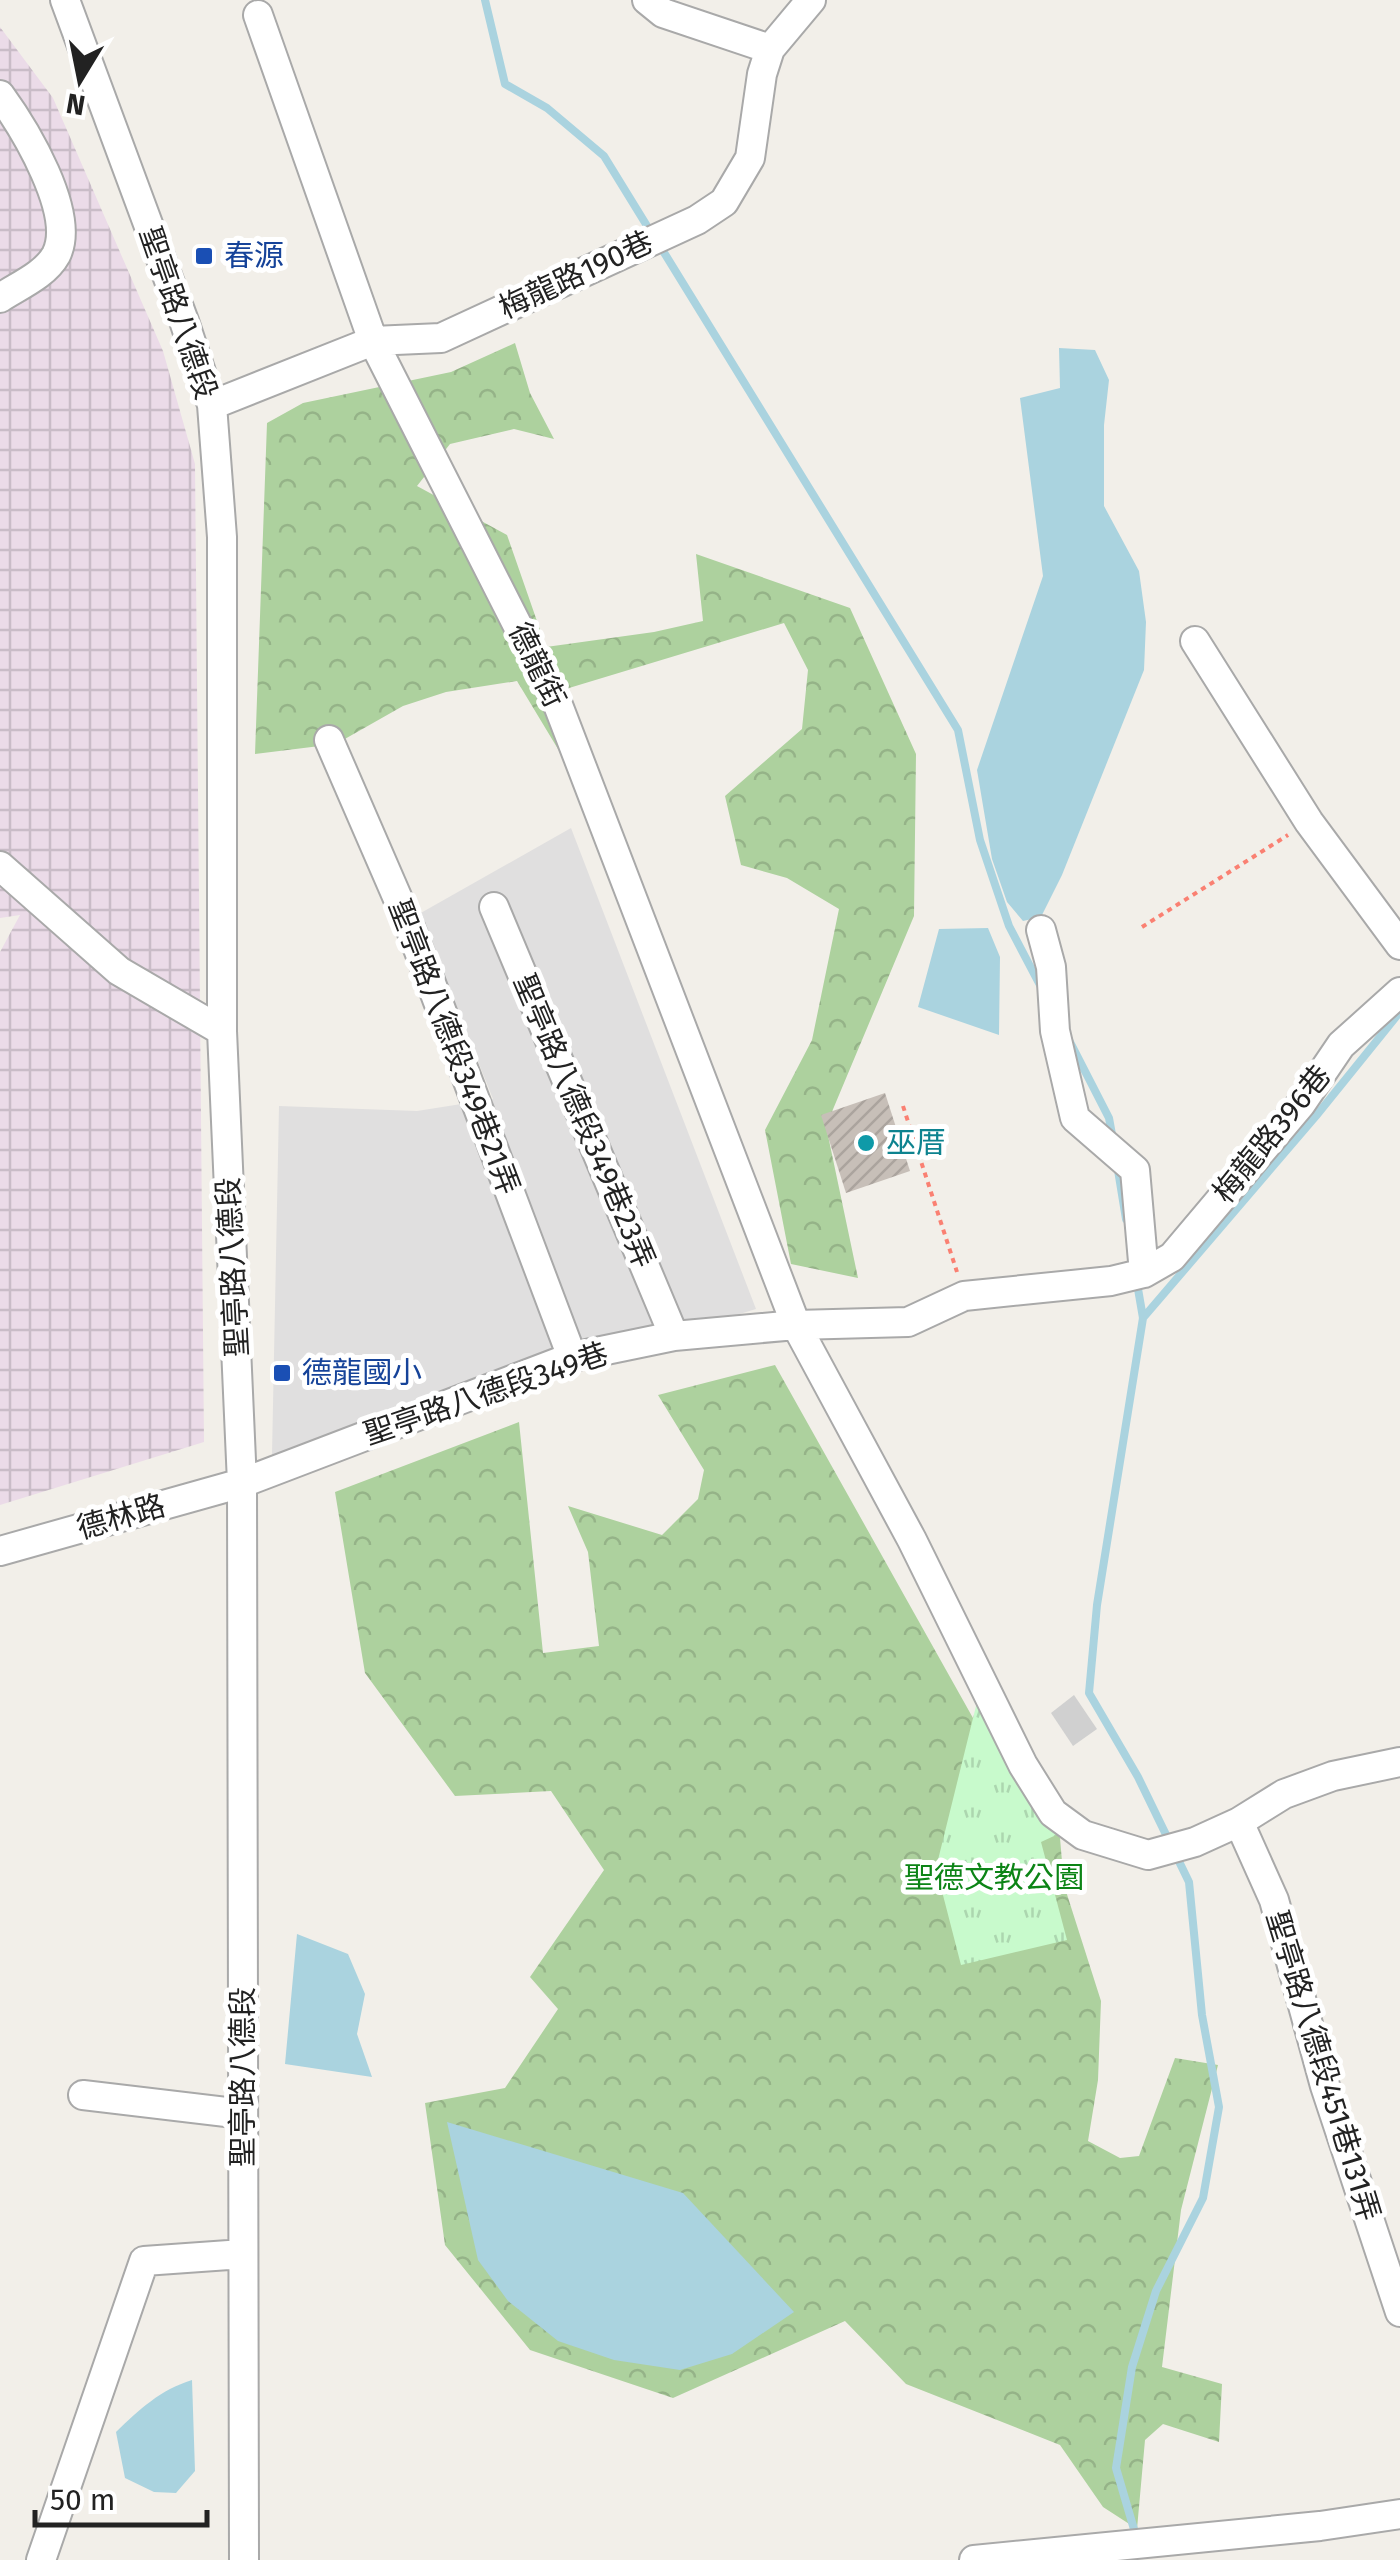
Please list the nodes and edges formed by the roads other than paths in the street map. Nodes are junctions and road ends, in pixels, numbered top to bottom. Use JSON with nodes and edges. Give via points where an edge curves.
{"nodes":[{"id":1,"x":65,"y":0,"type":"edge"},
{"id":2,"x":646,"y":0,"type":"edge"},
{"id":3,"x":811,"y":0,"type":"edge"},
{"id":4,"x":258,"y":15,"type":"dead end"},
{"id":5,"x":770,"y":49,"type":"junction"},
{"id":6,"x":0,"y":95,"type":"edge"},
{"id":7,"x":0,"y":298,"type":"edge"},
{"id":8,"x":373,"y":341,"type":"junction"},
{"id":9,"x":212,"y":405,"type":"junction"},
{"id":10,"x":1194,"y":641,"type":"dead end"},
{"id":11,"x":329,"y":740,"type":"dead end"},
{"id":12,"x":0,"y":866,"type":"edge"},
{"id":13,"x":494,"y":907,"type":"dead end"},
{"id":14,"x":1042,"y":930,"type":"dead end"},
{"id":15,"x":1400,"y":945,"type":"edge"},
{"id":16,"x":1400,"y":992,"type":"edge"},
{"id":17,"x":222,"y":1030,"type":"junction"},
{"id":18,"x":1144,"y":1273,"type":"junction"},
{"id":19,"x":796,"y":1325,"type":"junction"},
{"id":20,"x":674,"y":1336,"type":"junction"},
{"id":21,"x":572,"y":1357,"type":"junction"},
{"id":22,"x":242,"y":1483,"type":"junction"},
{"id":23,"x":0,"y":1550,"type":"edge"},
{"id":24,"x":1400,"y":1762,"type":"edge"},
{"id":25,"x":1239,"y":1822,"type":"junction"},
{"id":26,"x":83,"y":2095,"type":"dead end"},
{"id":27,"x":243,"y":2114,"type":"junction"},
{"id":28,"x":244,"y":2254,"type":"junction"},
{"id":29,"x":1400,"y":2312,"type":"edge"},
{"id":30,"x":1400,"y":2514,"type":"edge"},
{"id":31,"x":41,"y":2560,"type":"edge"},
{"id":32,"x":244,"y":2560,"type":"edge"},
{"id":33,"x":974,"y":2560,"type":"edge"}],
"edges":[{"from":1,"to":9,"type":"street","name":"聖亭路八德段"},
{"from":2,"to":5,"type":"street","via":[[664,13]]},
{"from":3,"to":5,"type":"street","name":"梅龍路190巷"},
{"from":4,"to":8,"type":"street","name":"德龍街"},
{"from":5,"to":8,"type":"street","name":"梅龍路190巷","via":[[750,158],[724,202],[442,338]]},
{"from":6,"to":7,"type":"street","via":[[36,155],[61,226],[57,253],[43,271]]},
{"from":8,"to":9,"type":"street","name":"梅龍路190巷"},
{"from":8,"to":19,"type":"street","name":"德龍街","via":[[558,706]]},
{"from":9,"to":17,"type":"street","name":"聖亭路八德段","via":[[222,538]]},
{"from":10,"to":15,"type":"street","via":[[1308,822]]},
{"from":11,"to":21,"type":"street","name":"聖亭路八德段349巷21弄","via":[[408,922]]},
{"from":12,"to":17,"type":"street","via":[[120,972]]},
{"from":13,"to":20,"type":"street","name":"聖亭路八德段349巷23弄"},
{"from":14,"to":18,"type":"street","via":[[1075,1118],[1135,1170]]},
{"from":16,"to":18,"type":"street","name":"梅龍路396巷","via":[[1341,1045],[1302,1104],[1172,1257]]},
{"from":17,"to":22,"type":"street","name":"聖亭路八德段"},
{"from":18,"to":19,"type":"street","name":"梅龍路396巷","via":[[964,1296],[908,1322]]},
{"from":19,"to":20,"type":"street","name":"聖亭路八德段349巷"},
{"from":19,"to":25,"type":"street","name":"德龍街","via":[[1052,1813],[1083,1834],[1148,1856]]},
{"from":20,"to":21,"type":"street","name":"聖亭路八德段349巷"},
{"from":21,"to":22,"type":"street","name":"聖亭路八德段349巷"},
{"from":22,"to":23,"type":"street","name":"德林路"},
{"from":22,"to":27,"type":"street","name":"聖亭路八德段"},
{"from":24,"to":25,"type":"street","name":"德龍街","via":[[1284,1794]]},
{"from":25,"to":29,"type":"street","name":"聖亭路八德段451巷131弄","via":[[1274,1900],[1325,2086]]},
{"from":26,"to":27,"type":"street"},
{"from":27,"to":28,"type":"street","name":"聖亭路八德段"},
{"from":28,"to":31,"type":"street","via":[[144,2261]]},
{"from":28,"to":32,"type":"street","name":"聖亭路八德段"},
{"from":30,"to":33,"type":"street"}]}
